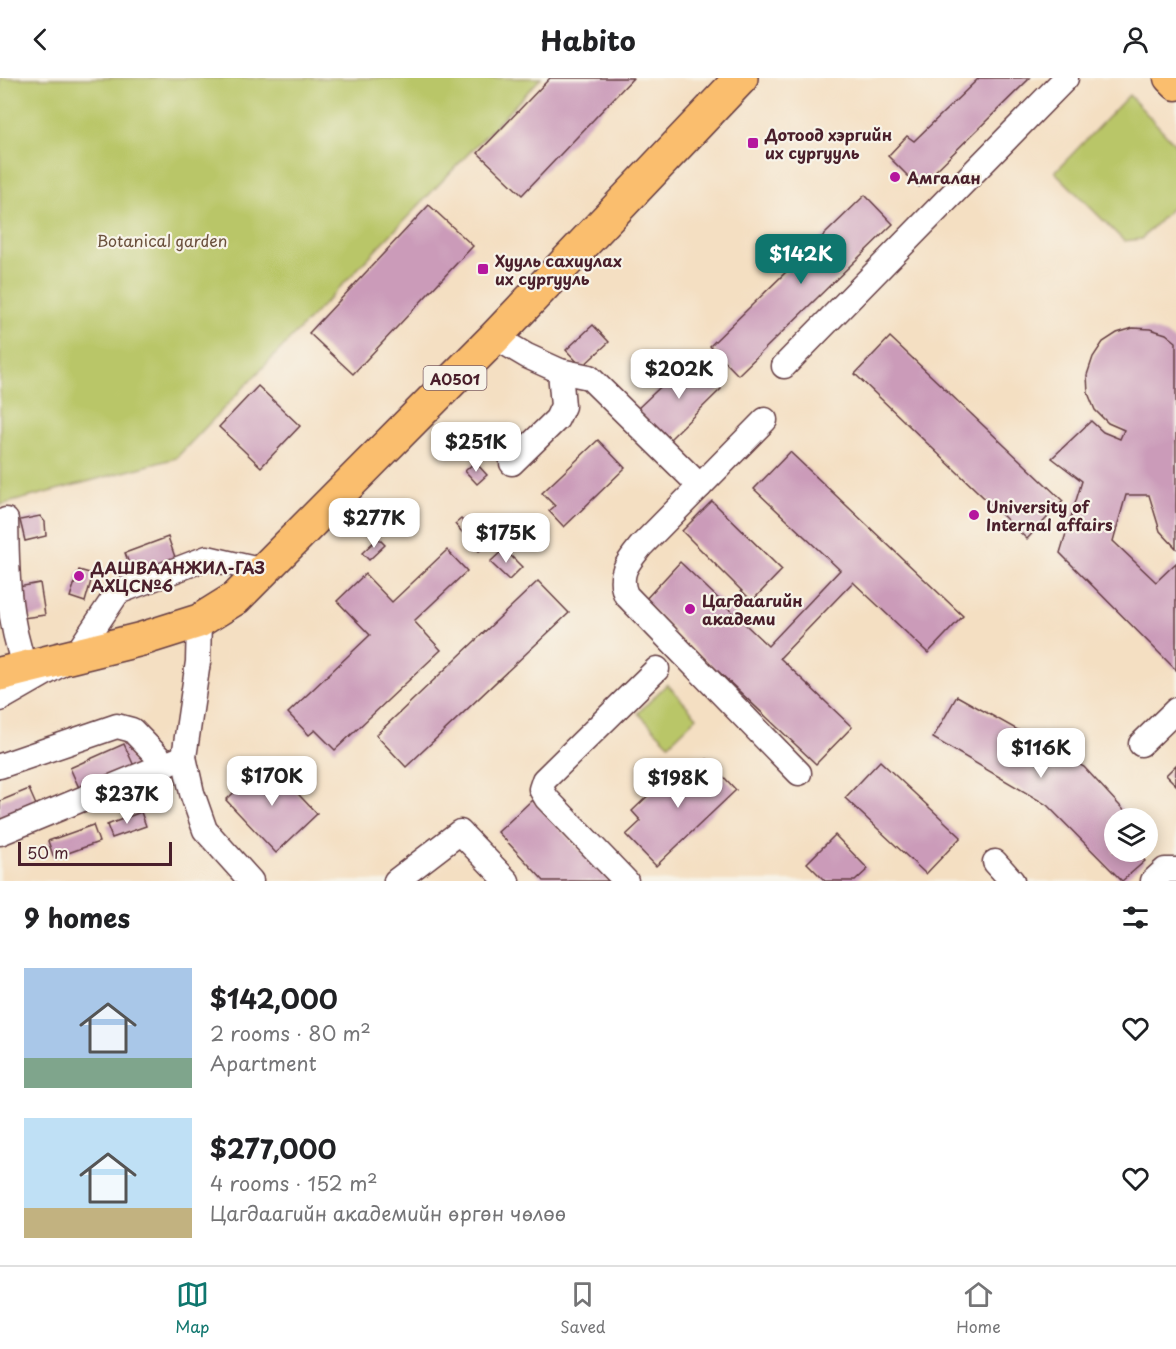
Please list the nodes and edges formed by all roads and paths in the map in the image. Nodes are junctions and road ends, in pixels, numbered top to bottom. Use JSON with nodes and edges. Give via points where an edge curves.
{"nodes":[{"id":1,"x":741,"y":78,"type":"edge"},
{"id":2,"x":1066,"y":78,"type":"edge"},
{"id":3,"x":1169,"y":78,"type":"edge"},
{"id":4,"x":1176,"y":85,"type":"edge"},
{"id":5,"x":495,"y":337,"type":"junction"},
{"id":6,"x":784,"y":366,"type":"dead end"},
{"id":7,"x":560,"y":371,"type":"junction"},
{"id":8,"x":765,"y":420,"type":"dead end"},
{"id":9,"x":512,"y":463,"type":"dead end"},
{"id":10,"x":700,"y":486,"type":"junction"},
{"id":11,"x":6,"y":520,"type":"dead end"},
{"id":12,"x":264,"y":571,"type":"junction"},
{"id":13,"x":199,"y":621,"type":"junction"},
{"id":14,"x":75,"y":656,"type":"junction"},
{"id":15,"x":657,"y":669,"type":"dead end"},
{"id":16,"x":13,"y":670,"type":"edge"},
{"id":17,"x":0,"y":699,"type":"edge"},
{"id":18,"x":1176,"y":710,"type":"edge"},
{"id":19,"x":1141,"y":744,"type":"dead end"},
{"id":20,"x":175,"y":761,"type":"junction"},
{"id":21,"x":0,"y":766,"type":"edge"},
{"id":22,"x":799,"y":772,"type":"dead end"},
{"id":23,"x":0,"y":833,"type":"edge"},
{"id":24,"x":995,"y":862,"type":"dead end"},
{"id":25,"x":1176,"y":870,"type":"edge"},
{"id":26,"x":251,"y":881,"type":"edge"},
{"id":27,"x":396,"y":881,"type":"edge"},
{"id":28,"x":507,"y":881,"type":"edge"},
{"id":29,"x":626,"y":881,"type":"edge"},
{"id":30,"x":1012,"y":881,"type":"edge"},
{"id":31,"x":1153,"y":881,"type":"edge"}],
"edges":[{"from":1,"to":5,"type":"highway","number":"A0501"},
{"from":2,"to":6,"type":"street"},
{"from":3,"to":4,"type":"main road"},
{"from":5,"to":7,"type":"street"},
{"from":5,"to":12,"type":"highway","number":"A0501"},
{"from":7,"to":9,"type":"street","via":[[563,406],[557,419]]},
{"from":7,"to":10,"type":"street","via":[[589,377]]},
{"from":8,"to":10,"type":"street"},
{"from":10,"to":22,"type":"street","via":[[626,564],[622,587]]},
{"from":11,"to":16,"type":"street","via":[[7,592],[16,643]]},
{"from":12,"to":13,"type":"highway","number":"A0501","via":[[236,598]]},
{"from":12,"to":14,"type":"street","via":[[207,558],[118,592]]},
{"from":13,"to":14,"type":"highway","number":"A0501"},
{"from":13,"to":20,"type":"street","via":[[198,662]]},
{"from":14,"to":16,"type":"highway","number":"A0501"},
{"from":14,"to":17,"type":"street"},
{"from":15,"to":29,"type":"street","via":[[544,780],[541,789]]},
{"from":18,"to":19,"type":"street"},
{"from":20,"to":21,"type":"street","via":[[132,730],[117,726]]},
{"from":20,"to":23,"type":"street"},
{"from":20,"to":26,"type":"street","via":[[205,830]]},
{"from":24,"to":30,"type":"street"},
{"from":25,"to":31,"type":"street","via":[[1165,870]]},
{"from":27,"to":28,"type":"street","via":[[460,832]]}]}
